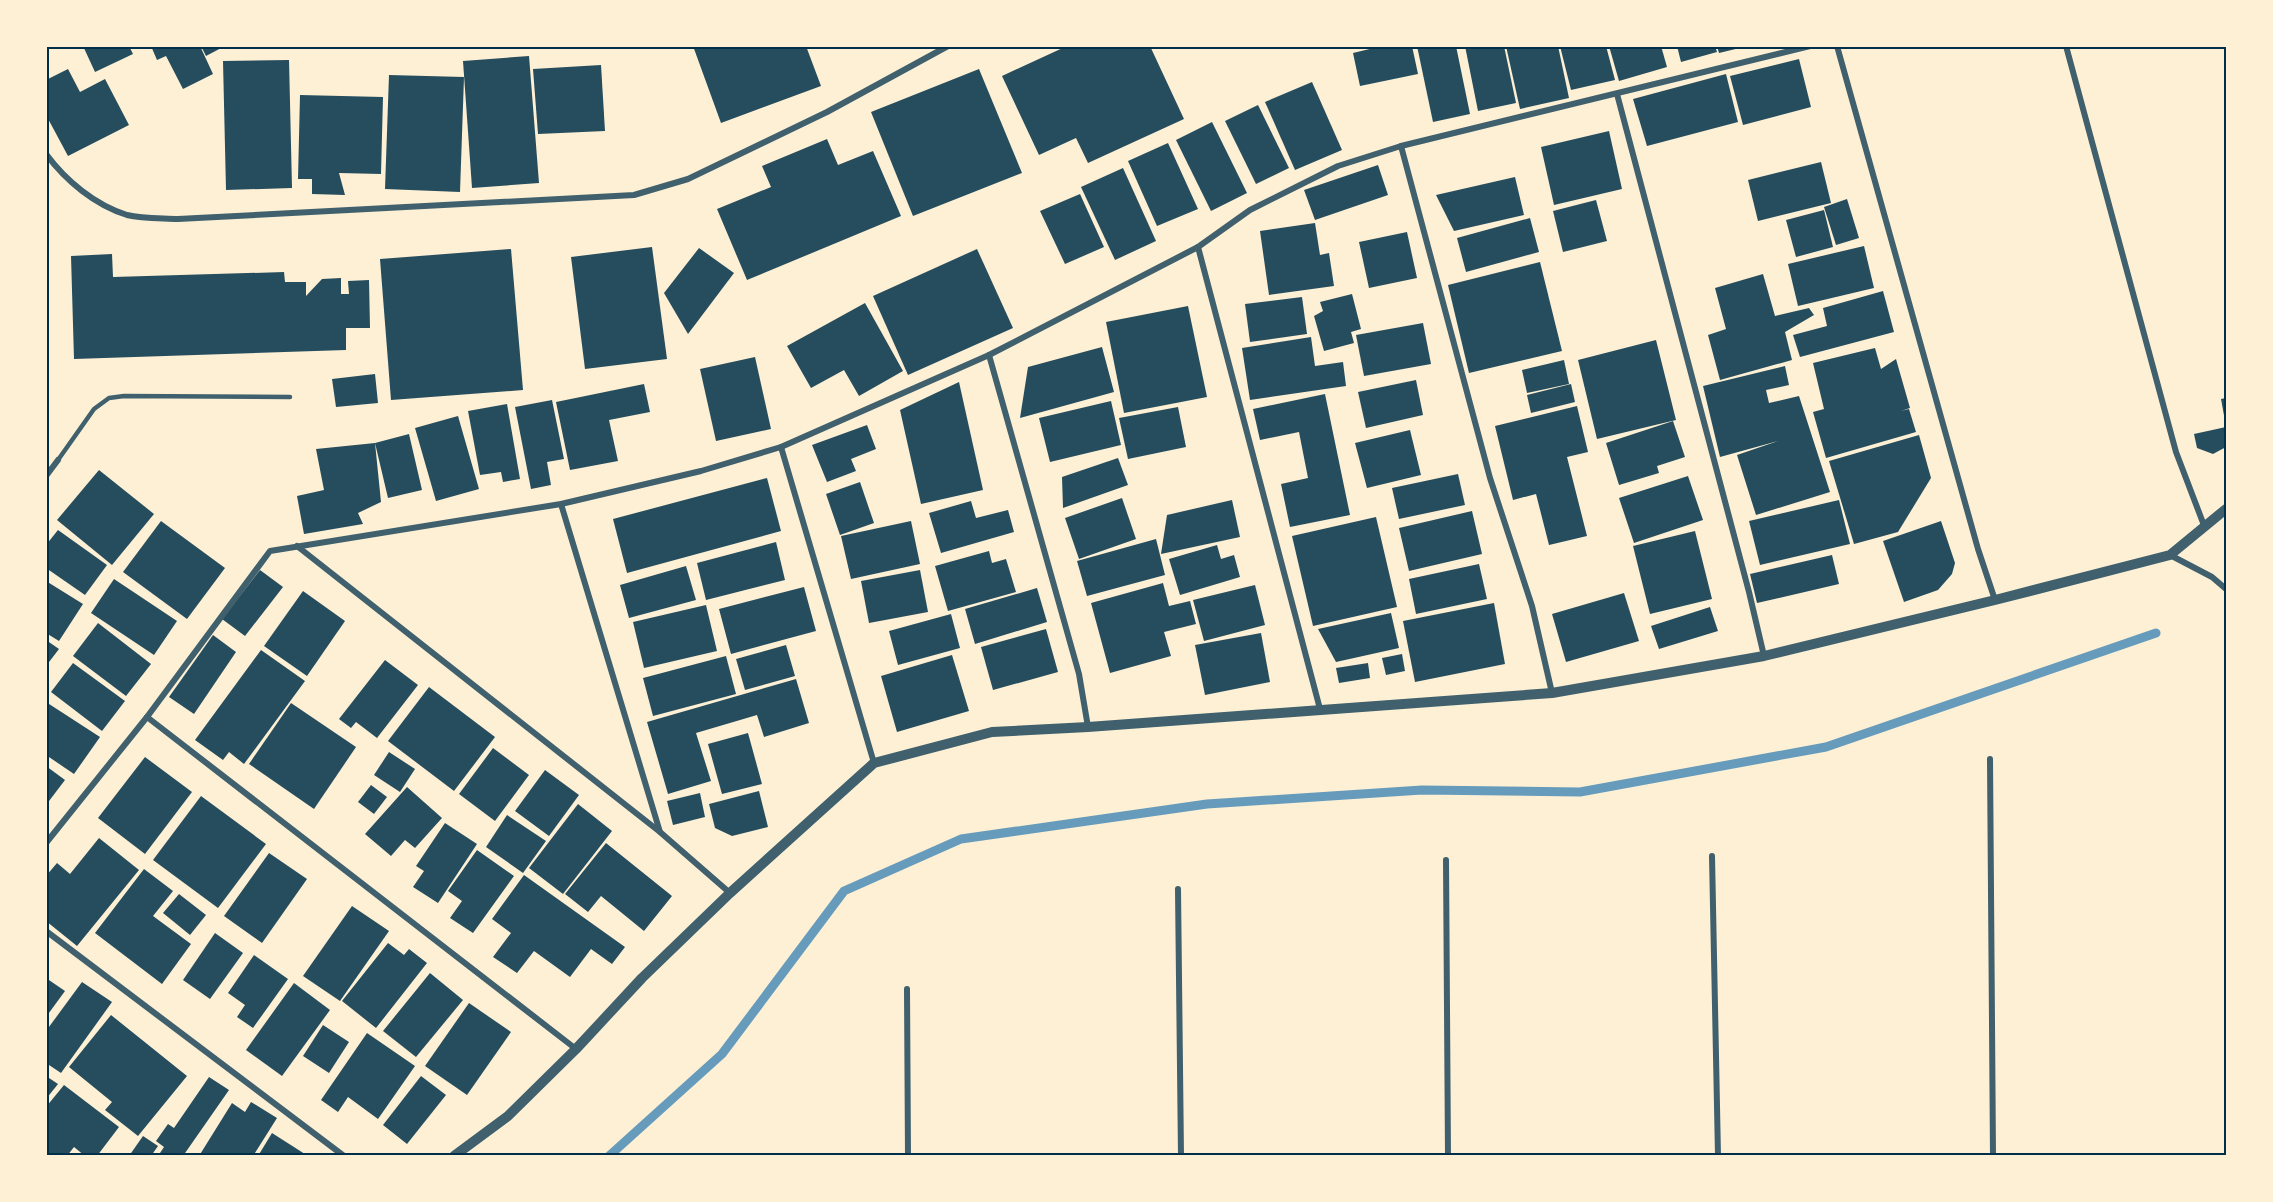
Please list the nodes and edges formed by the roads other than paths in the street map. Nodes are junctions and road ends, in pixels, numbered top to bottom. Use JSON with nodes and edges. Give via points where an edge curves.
{"nodes":[{"id":1,"x":948,"y":46,"type":"edge"},
{"id":2,"x":1810,"y":46,"type":"edge"},
{"id":3,"x":1837,"y":46,"type":"edge"},
{"id":4,"x":2066,"y":46,"type":"edge"},
{"id":5,"x":1617,"y":94,"type":"junction"},
{"id":6,"x":1401,"y":146,"type":"junction"},
{"id":7,"x":46,"y":154,"type":"edge"},
{"id":8,"x":1198,"y":247,"type":"junction"},
{"id":9,"x":989,"y":355,"type":"junction"},
{"id":10,"x":290,"y":397,"type":"dead end"},
{"id":11,"x":781,"y":447,"type":"junction"},
{"id":12,"x":58,"y":460,"type":"joint"},
{"id":13,"x":46,"y":476,"type":"edge"},
{"id":14,"x":561,"y":504,"type":"junction"},
{"id":15,"x":2226,"y":508,"type":"edge"},
{"id":16,"x":2205,"y":528,"type":"junction"},
{"id":17,"x":297,"y":546,"type":"junction"},
{"id":18,"x":2170,"y":555,"type":"junction"},
{"id":19,"x":2226,"y":589,"type":"edge"},
{"id":20,"x":1995,"y":600,"type":"junction"},
{"id":21,"x":1764,"y":656,"type":"junction"},
{"id":22,"x":1552,"y":693,"type":"junction"},
{"id":23,"x":1320,"y":709,"type":"junction"},
{"id":24,"x":147,"y":717,"type":"junction"},
{"id":25,"x":1088,"y":727,"type":"junction"},
{"id":26,"x":1990,"y":759,"type":"dead end"},
{"id":27,"x":874,"y":764,"type":"junction"},
{"id":28,"x":660,"y":832,"type":"junction"},
{"id":29,"x":46,"y":843,"type":"edge"},
{"id":30,"x":1712,"y":856,"type":"dead end"},
{"id":31,"x":1446,"y":860,"type":"dead end"},
{"id":32,"x":1178,"y":889,"type":"dead end"},
{"id":33,"x":730,"y":893,"type":"junction"},
{"id":34,"x":46,"y":931,"type":"edge"},
{"id":35,"x":907,"y":989,"type":"dead end"},
{"id":36,"x":576,"y":1049,"type":"junction"},
{"id":37,"x":344,"y":1155,"type":"edge"},
{"id":38,"x":454,"y":1155,"type":"edge"},
{"id":39,"x":908,"y":1155,"type":"edge"},
{"id":40,"x":1181,"y":1155,"type":"edge"},
{"id":41,"x":1448,"y":1155,"type":"edge"},
{"id":42,"x":1718,"y":1155,"type":"edge"},
{"id":43,"x":1993,"y":1155,"type":"edge"}],
"edges":[{"from":1,"to":7,"type":"street","via":[[827,112],[688,179],[634,195],[178,219],[128,215],[90,197]]},
{"from":2,"to":5,"type":"street"},
{"from":3,"to":20,"type":"street"},
{"from":4,"to":16,"type":"street","via":[[2176,452]]},
{"from":5,"to":6,"type":"street"},
{"from":5,"to":21,"type":"street"},
{"from":6,"to":8,"type":"street","via":[[1328,171],[1250,210]]},
{"from":6,"to":22,"type":"street","via":[[1491,478],[1532,606]]},
{"from":8,"to":9,"type":"street"},
{"from":8,"to":23,"type":"street"},
{"from":9,"to":11,"type":"street"},
{"from":9,"to":25,"type":"street","via":[[1079,674]]},
{"from":10,"to":12,"type":"lane","via":[[109,398],[94,409]]},
{"from":11,"to":14,"type":"street","via":[[702,471]]},
{"from":11,"to":27,"type":"street"},
{"from":12,"to":13,"type":"street"},
{"from":14,"to":17,"type":"street"},
{"from":14,"to":28,"type":"street"},
{"from":15,"to":16,"type":"street"},
{"from":16,"to":18,"type":"street"},
{"from":17,"to":24,"type":"street","via":[[270,551]]},
{"from":17,"to":28,"type":"street"},
{"from":18,"to":19,"type":"street"},
{"from":18,"to":20,"type":"street"},
{"from":20,"to":21,"type":"street"},
{"from":21,"to":22,"type":"street"},
{"from":22,"to":23,"type":"street"},
{"from":23,"to":25,"type":"street"},
{"from":24,"to":29,"type":"street"},
{"from":24,"to":36,"type":"street"},
{"from":25,"to":27,"type":"street","via":[[992,732]]},
{"from":26,"to":43,"type":"street"},
{"from":27,"to":33,"type":"street"},
{"from":28,"to":33,"type":"street"},
{"from":30,"to":42,"type":"street"},
{"from":31,"to":41,"type":"street"},
{"from":32,"to":40,"type":"street"},
{"from":33,"to":36,"type":"street"},
{"from":34,"to":37,"type":"street"},
{"from":35,"to":39,"type":"street"},
{"from":36,"to":38,"type":"street","via":[[508,1116]]}]}
